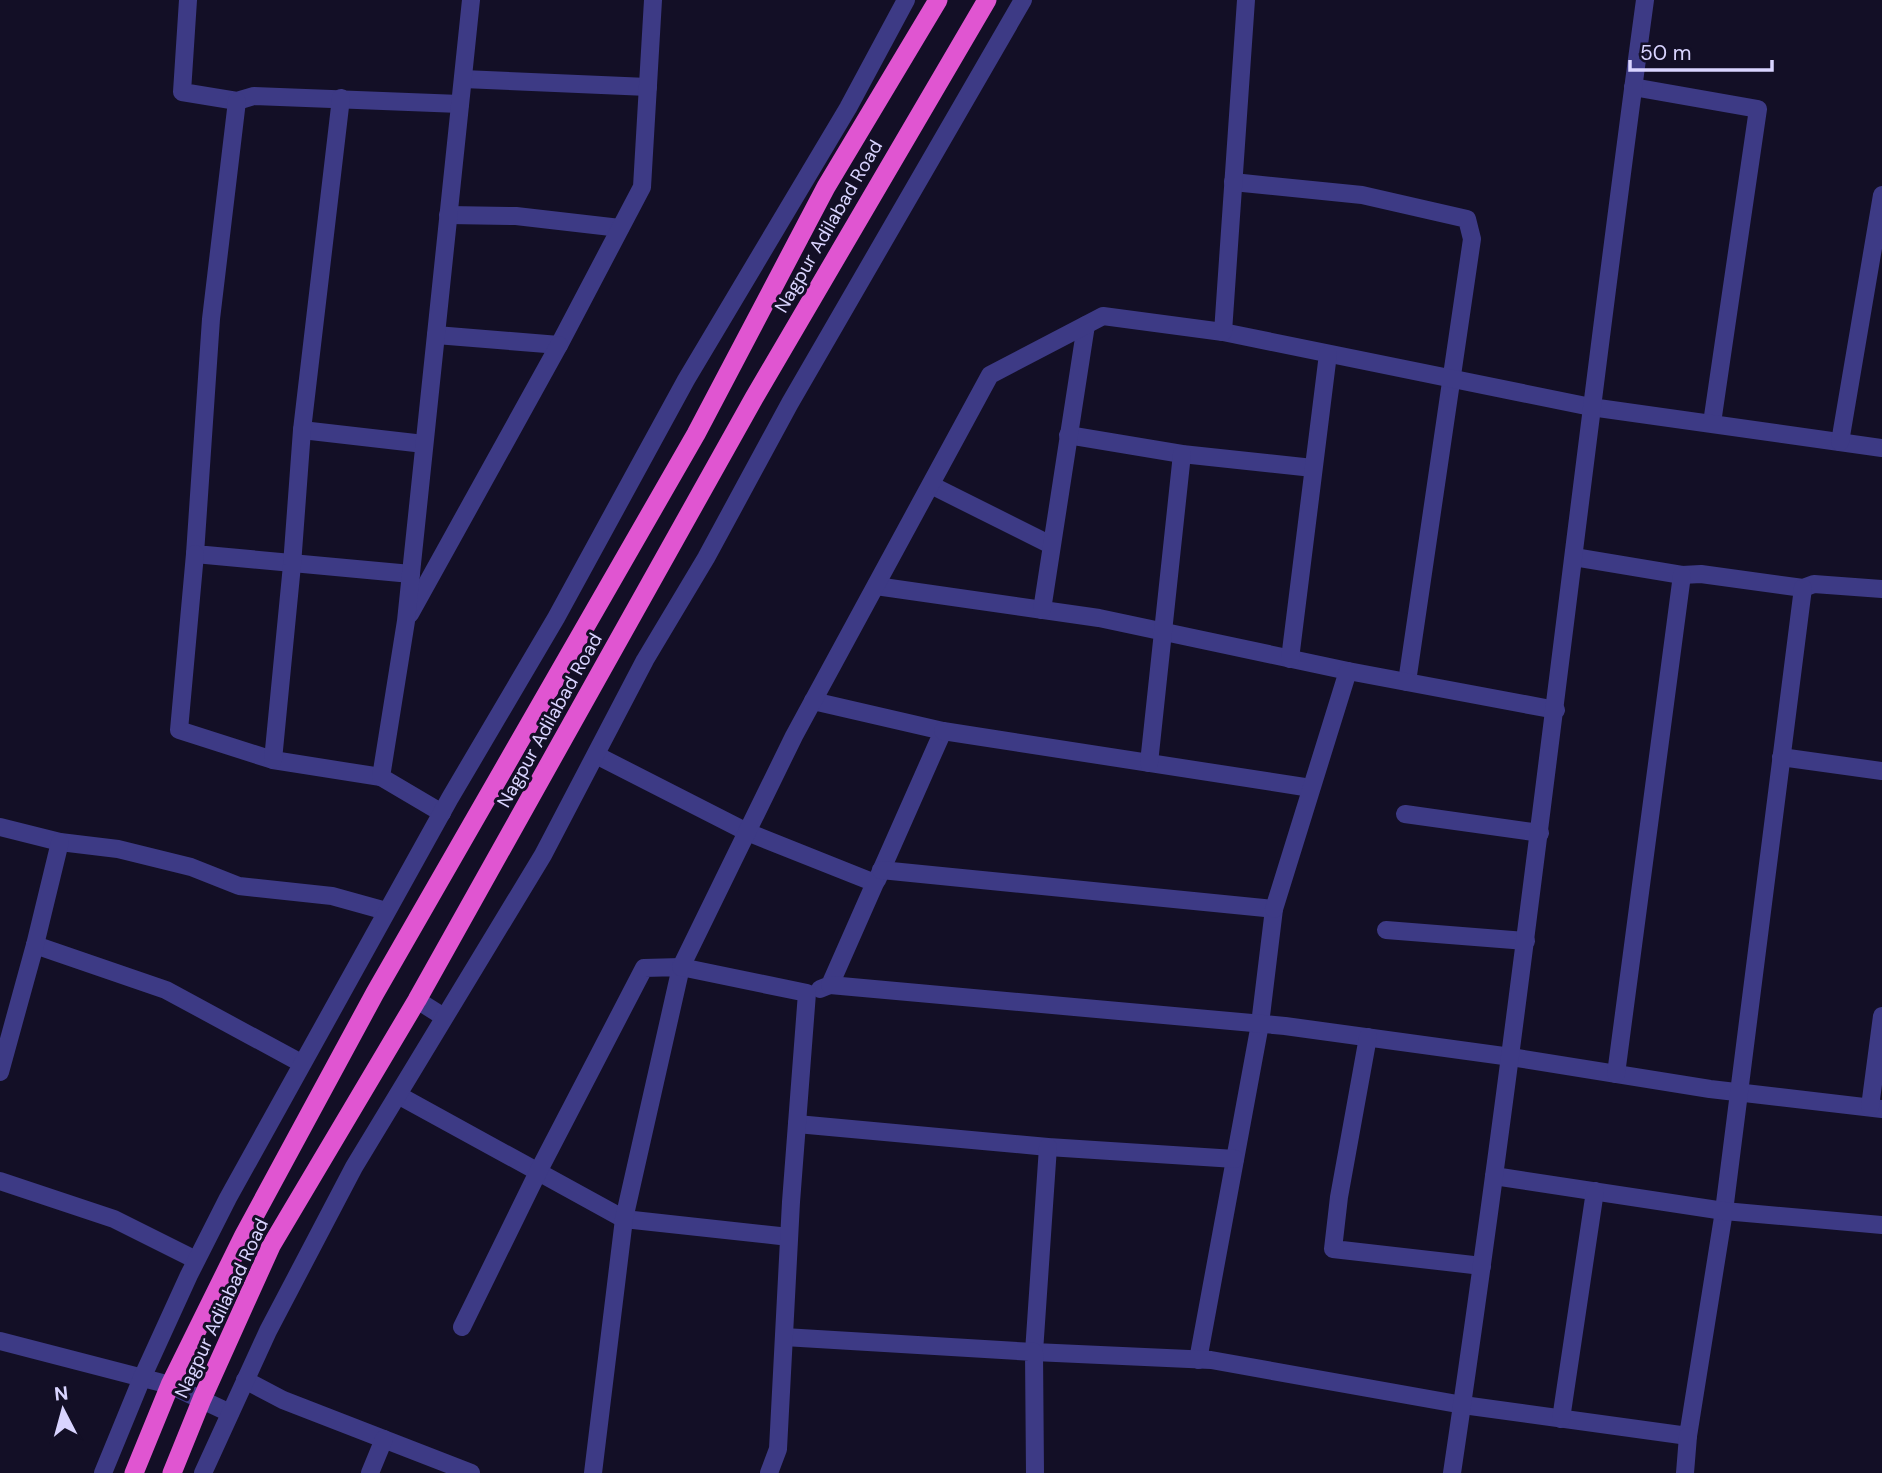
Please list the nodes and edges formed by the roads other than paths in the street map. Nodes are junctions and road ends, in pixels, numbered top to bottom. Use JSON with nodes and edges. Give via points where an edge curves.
{"nodes":[{"id":1,"x":188,"y":0,"type":"edge"},
{"id":2,"x":471,"y":0,"type":"edge"},
{"id":3,"x":653,"y":0,"type":"edge"},
{"id":4,"x":906,"y":0,"type":"edge"},
{"id":5,"x":938,"y":0,"type":"edge"},
{"id":6,"x":987,"y":0,"type":"edge"},
{"id":7,"x":1023,"y":0,"type":"edge"},
{"id":8,"x":1246,"y":0,"type":"edge"},
{"id":9,"x":1645,"y":0,"type":"edge"},
{"id":10,"x":463,"y":79,"type":"junction"},
{"id":11,"x":648,"y":87,"type":"junction"},
{"id":12,"x":1633,"y":87,"type":"junction"},
{"id":13,"x":341,"y":98,"type":"junction"},
{"id":14,"x":237,"y":101,"type":"junction"},
{"id":15,"x":460,"y":104,"type":"junction"},
{"id":16,"x":1233,"y":182,"type":"junction"},
{"id":17,"x":1882,"y":195,"type":"edge"},
{"id":18,"x":449,"y":215,"type":"junction"},
{"id":19,"x":620,"y":228,"type":"junction"},
{"id":20,"x":1086,"y":325,"type":"junction"},
{"id":21,"x":1223,"y":332,"type":"junction"},
{"id":22,"x":436,"y":335,"type":"junction"},
{"id":23,"x":559,"y":345,"type":"junction"},
{"id":24,"x":1328,"y":354,"type":"junction"},
{"id":25,"x":1452,"y":379,"type":"junction"},
{"id":26,"x":1591,"y":407,"type":"junction"},
{"id":27,"x":1712,"y":423,"type":"junction"},
{"id":28,"x":302,"y":430,"type":"junction"},
{"id":29,"x":1068,"y":435,"type":"junction"},
{"id":30,"x":1840,"y":442,"type":"junction"},
{"id":31,"x":424,"y":444,"type":"junction"},
{"id":32,"x":1882,"y":448,"type":"edge"},
{"id":33,"x":1182,"y":454,"type":"junction"},
{"id":34,"x":1313,"y":468,"type":"junction"},
{"id":35,"x":931,"y":485,"type":"junction"},
{"id":36,"x":1051,"y":545,"type":"junction"},
{"id":37,"x":195,"y":554,"type":"junction"},
{"id":38,"x":1574,"y":557,"type":"junction"},
{"id":39,"x":292,"y":565,"type":"junction"},
{"id":40,"x":411,"y":574,"type":"junction"},
{"id":41,"x":1682,"y":575,"type":"junction"},
{"id":42,"x":876,"y":586,"type":"junction"},
{"id":43,"x":1803,"y":588,"type":"junction"},
{"id":44,"x":1882,"y":589,"type":"edge"},
{"id":45,"x":1042,"y":610,"type":"junction"},
{"id":46,"x":406,"y":621,"type":"junction"},
{"id":47,"x":1163,"y":632,"type":"junction"},
{"id":48,"x":1290,"y":659,"type":"junction"},
{"id":49,"x":1348,"y":671,"type":"junction"},
{"id":50,"x":1407,"y":682,"type":"junction"},
{"id":51,"x":813,"y":701,"type":"junction"},
{"id":52,"x":1556,"y":710,"type":"junction"},
{"id":53,"x":943,"y":731,"type":"junction"},
{"id":54,"x":596,"y":755,"type":"junction"},
{"id":55,"x":1781,"y":757,"type":"junction"},
{"id":56,"x":273,"y":760,"type":"junction"},
{"id":57,"x":1149,"y":762,"type":"junction"},
{"id":58,"x":1882,"y":771,"type":"edge"},
{"id":59,"x":382,"y":777,"type":"junction"},
{"id":60,"x":1311,"y":788,"type":"junction"},
{"id":61,"x":442,"y":813,"type":"junction"},
{"id":62,"x":1405,"y":814,"type":"dead end"},
{"id":63,"x":0,"y":827,"type":"edge"},
{"id":64,"x":747,"y":832,"type":"junction"},
{"id":65,"x":1540,"y":833,"type":"junction"},
{"id":66,"x":60,"y":842,"type":"junction"},
{"id":67,"x":878,"y":877,"type":"junction"},
{"id":68,"x":1274,"y":909,"type":"junction"},
{"id":69,"x":386,"y":911,"type":"junction"},
{"id":70,"x":1385,"y":930,"type":"dead end"},
{"id":71,"x":1526,"y":941,"type":"junction"},
{"id":72,"x":35,"y":945,"type":"junction"},
{"id":73,"x":681,"y":967,"type":"junction"},
{"id":74,"x":830,"y":985,"type":"junction"},
{"id":75,"x":807,"y":993,"type":"junction"},
{"id":76,"x":417,"y":1000,"type":"junction"},
{"id":77,"x":1882,"y":1016,"type":"edge"},
{"id":78,"x":444,"y":1017,"type":"junction"},
{"id":79,"x":7,"y":1022,"type":"edge"},
{"id":80,"x":1260,"y":1024,"type":"junction"},
{"id":81,"x":1368,"y":1037,"type":"junction"},
{"id":82,"x":1511,"y":1058,"type":"junction"},
{"id":83,"x":301,"y":1063,"type":"junction"},
{"id":84,"x":0,"y":1072,"type":"edge"},
{"id":85,"x":1616,"y":1074,"type":"junction"},
{"id":86,"x":1738,"y":1092,"type":"junction"},
{"id":87,"x":398,"y":1095,"type":"junction"},
{"id":88,"x":1876,"y":1108,"type":"edge"},
{"id":89,"x":797,"y":1124,"type":"junction"},
{"id":90,"x":1048,"y":1147,"type":"junction"},
{"id":91,"x":1235,"y":1159,"type":"junction"},
{"id":92,"x":538,"y":1172,"type":"junction"},
{"id":93,"x":1494,"y":1176,"type":"junction"},
{"id":94,"x":0,"y":1181,"type":"edge"},
{"id":95,"x":1595,"y":1191,"type":"junction"},
{"id":96,"x":1724,"y":1211,"type":"junction"},
{"id":97,"x":624,"y":1219,"type":"junction"},
{"id":98,"x":1882,"y":1225,"type":"edge"},
{"id":99,"x":789,"y":1237,"type":"junction"},
{"id":100,"x":196,"y":1260,"type":"junction"},
{"id":101,"x":1482,"y":1266,"type":"junction"},
{"id":102,"x":461,"y":1327,"type":"dead end"},
{"id":103,"x":784,"y":1337,"type":"junction"},
{"id":104,"x":0,"y":1341,"type":"edge"},
{"id":105,"x":1034,"y":1352,"type":"junction"},
{"id":106,"x":1198,"y":1360,"type":"junction"},
{"id":107,"x":142,"y":1378,"type":"junction"},
{"id":108,"x":245,"y":1380,"type":"junction"},
{"id":109,"x":170,"y":1385,"type":"junction"},
{"id":110,"x":202,"y":1399,"type":"junction"},
{"id":111,"x":1462,"y":1405,"type":"junction"},
{"id":112,"x":230,"y":1413,"type":"junction"},
{"id":113,"x":1561,"y":1419,"type":"junction"},
{"id":114,"x":1688,"y":1436,"type":"junction"},
{"id":115,"x":384,"y":1439,"type":"junction"},
{"id":116,"x":103,"y":1473,"type":"edge"},
{"id":117,"x":134,"y":1473,"type":"edge"},
{"id":118,"x":172,"y":1473,"type":"edge"},
{"id":119,"x":203,"y":1473,"type":"edge"},
{"id":120,"x":370,"y":1473,"type":"edge"},
{"id":121,"x":471,"y":1473,"type":"edge"},
{"id":122,"x":593,"y":1473,"type":"edge"},
{"id":123,"x":769,"y":1473,"type":"edge"},
{"id":124,"x":1035,"y":1473,"type":"edge"},
{"id":125,"x":1452,"y":1473,"type":"edge"},
{"id":126,"x":1685,"y":1473,"type":"edge"}],
"edges":[{"from":1,"to":14,"type":"street","via":[[182,92]]},
{"from":2,"to":10,"type":"street"},
{"from":3,"to":11,"type":"street"},
{"from":4,"to":61,"type":"street"},
{"from":5,"to":109,"type":"highway","name":"Nagpur Adilabad Road","via":[[826,187],[696,434],[375,993],[244,1235]]},
{"from":6,"to":76,"type":"highway","name":"Nagpur Adilabad Road","via":[[754,398]]},
{"from":7,"to":54,"type":"street","via":[[790,403]]},
{"from":8,"to":16,"type":"street"},
{"from":9,"to":12,"type":"street"},
{"from":10,"to":11,"type":"street"},
{"from":10,"to":15,"type":"street"},
{"from":11,"to":19,"type":"street","via":[[642,187]]},
{"from":12,"to":26,"type":"street"},
{"from":12,"to":27,"type":"street","via":[[1758,109]]},
{"from":13,"to":14,"type":"street","via":[[254,96]]},
{"from":13,"to":15,"type":"street"},
{"from":13,"to":28,"type":"street"},
{"from":14,"to":37,"type":"street","via":[[211,319]]},
{"from":15,"to":18,"type":"street"},
{"from":16,"to":21,"type":"street"},
{"from":16,"to":25,"type":"street","via":[[1362,195],[1467,219],[1472,239]]},
{"from":17,"to":30,"type":"street"},
{"from":18,"to":19,"type":"street","via":[[516,216]]},
{"from":18,"to":22,"type":"street"},
{"from":19,"to":23,"type":"street"},
{"from":20,"to":21,"type":"street","via":[[1103,316]]},
{"from":20,"to":29,"type":"street"},
{"from":20,"to":35,"type":"street","via":[[990,375]]},
{"from":21,"to":24,"type":"street"},
{"from":22,"to":23,"type":"street"},
{"from":22,"to":31,"type":"street"},
{"from":23,"to":46,"type":"street"},
{"from":24,"to":25,"type":"street"},
{"from":24,"to":34,"type":"street"},
{"from":25,"to":26,"type":"street"},
{"from":25,"to":50,"type":"street"},
{"from":26,"to":27,"type":"street"},
{"from":26,"to":38,"type":"street"},
{"from":27,"to":30,"type":"street"},
{"from":28,"to":31,"type":"street"},
{"from":28,"to":39,"type":"street"},
{"from":29,"to":33,"type":"street"},
{"from":29,"to":36,"type":"street"},
{"from":30,"to":32,"type":"street"},
{"from":31,"to":40,"type":"street"},
{"from":33,"to":34,"type":"street"},
{"from":33,"to":47,"type":"street"},
{"from":34,"to":48,"type":"street"},
{"from":35,"to":36,"type":"street"},
{"from":35,"to":42,"type":"street"},
{"from":36,"to":45,"type":"street"},
{"from":37,"to":39,"type":"street"},
{"from":37,"to":56,"type":"street","via":[[179,730]]},
{"from":38,"to":41,"type":"street"},
{"from":38,"to":52,"type":"street"},
{"from":39,"to":40,"type":"street"},
{"from":39,"to":56,"type":"street"},
{"from":40,"to":46,"type":"street"},
{"from":41,"to":43,"type":"street","via":[[1701,573]]},
{"from":41,"to":85,"type":"street"},
{"from":42,"to":45,"type":"street"},
{"from":42,"to":51,"type":"street"},
{"from":43,"to":44,"type":"street","via":[[1814,584]]},
{"from":43,"to":55,"type":"street"},
{"from":45,"to":47,"type":"street"},
{"from":46,"to":59,"type":"street"},
{"from":47,"to":48,"type":"street"},
{"from":47,"to":57,"type":"street"},
{"from":48,"to":49,"type":"street"},
{"from":49,"to":50,"type":"street"},
{"from":49,"to":60,"type":"street"},
{"from":50,"to":52,"type":"street"},
{"from":51,"to":53,"type":"street"},
{"from":51,"to":64,"type":"street"},
{"from":52,"to":65,"type":"street"},
{"from":53,"to":57,"type":"street"},
{"from":53,"to":67,"type":"street"},
{"from":54,"to":64,"type":"street"},
{"from":54,"to":78,"type":"street","via":[[543,855]]},
{"from":55,"to":58,"type":"street"},
{"from":55,"to":86,"type":"street"},
{"from":56,"to":59,"type":"street"},
{"from":57,"to":60,"type":"street"},
{"from":59,"to":61,"type":"street"},
{"from":60,"to":68,"type":"street"},
{"from":61,"to":69,"type":"street"},
{"from":62,"to":65,"type":"street"},
{"from":63,"to":66,"type":"street"},
{"from":64,"to":67,"type":"street"},
{"from":64,"to":73,"type":"street"},
{"from":65,"to":71,"type":"street"},
{"from":66,"to":69,"type":"street","via":[[118,849],[191,867],[239,886],[332,897]]},
{"from":66,"to":72,"type":"street"},
{"from":67,"to":68,"type":"street"},
{"from":67,"to":74,"type":"street"},
{"from":68,"to":80,"type":"street"},
{"from":69,"to":83,"type":"street"},
{"from":70,"to":71,"type":"street"},
{"from":71,"to":82,"type":"street"},
{"from":72,"to":79,"type":"street"},
{"from":72,"to":83,"type":"street","via":[[166,990]]},
{"from":73,"to":75,"type":"street"},
{"from":73,"to":92,"type":"street","via":[[644,968]]},
{"from":73,"to":97,"type":"street"},
{"from":74,"to":75,"type":"street"},
{"from":74,"to":80,"type":"street"},
{"from":75,"to":89,"type":"street"},
{"from":76,"to":78,"type":"street"},
{"from":76,"to":110,"type":"highway","name":"Nagpur Adilabad Road","via":[[271,1246]]},
{"from":77,"to":88,"type":"street"},
{"from":78,"to":87,"type":"street"},
{"from":79,"to":84,"type":"street"},
{"from":80,"to":81,"type":"street"},
{"from":80,"to":91,"type":"street"},
{"from":81,"to":82,"type":"street"},
{"from":81,"to":101,"type":"street","via":[[1333,1249]]},
{"from":82,"to":85,"type":"street"},
{"from":82,"to":93,"type":"street"},
{"from":83,"to":100,"type":"street"},
{"from":85,"to":86,"type":"street"},
{"from":86,"to":88,"type":"street"},
{"from":86,"to":96,"type":"street"},
{"from":87,"to":92,"type":"street"},
{"from":87,"to":108,"type":"street","via":[[354,1167]]},
{"from":89,"to":90,"type":"street"},
{"from":89,"to":99,"type":"street"},
{"from":90,"to":91,"type":"street"},
{"from":90,"to":105,"type":"street"},
{"from":91,"to":106,"type":"street"},
{"from":92,"to":97,"type":"street"},
{"from":92,"to":102,"type":"street"},
{"from":93,"to":95,"type":"street"},
{"from":93,"to":101,"type":"street"},
{"from":94,"to":100,"type":"street","via":[[114,1219]]},
{"from":95,"to":96,"type":"street"},
{"from":95,"to":113,"type":"street"},
{"from":96,"to":98,"type":"street"},
{"from":96,"to":114,"type":"street"},
{"from":97,"to":99,"type":"street"},
{"from":97,"to":122,"type":"street"},
{"from":99,"to":103,"type":"street"},
{"from":100,"to":107,"type":"street"},
{"from":101,"to":111,"type":"street"},
{"from":103,"to":105,"type":"street"},
{"from":103,"to":123,"type":"street","via":[[778,1449]]},
{"from":104,"to":107,"type":"street"},
{"from":105,"to":106,"type":"street"},
{"from":105,"to":124,"type":"street"},
{"from":106,"to":111,"type":"street"},
{"from":107,"to":109,"type":"street"},
{"from":107,"to":116,"type":"street"},
{"from":108,"to":112,"type":"street"},
{"from":108,"to":115,"type":"street","via":[[283,1400]]},
{"from":109,"to":110,"type":"street"},
{"from":109,"to":117,"type":"highway","name":"Nagpur Adilabad Road"},
{"from":110,"to":112,"type":"street"},
{"from":110,"to":118,"type":"highway","name":"Nagpur Adilabad Road"},
{"from":111,"to":113,"type":"street"},
{"from":111,"to":125,"type":"street"},
{"from":112,"to":119,"type":"street"},
{"from":113,"to":114,"type":"street"},
{"from":114,"to":126,"type":"street"},
{"from":115,"to":120,"type":"street"},
{"from":115,"to":121,"type":"street"}]}
